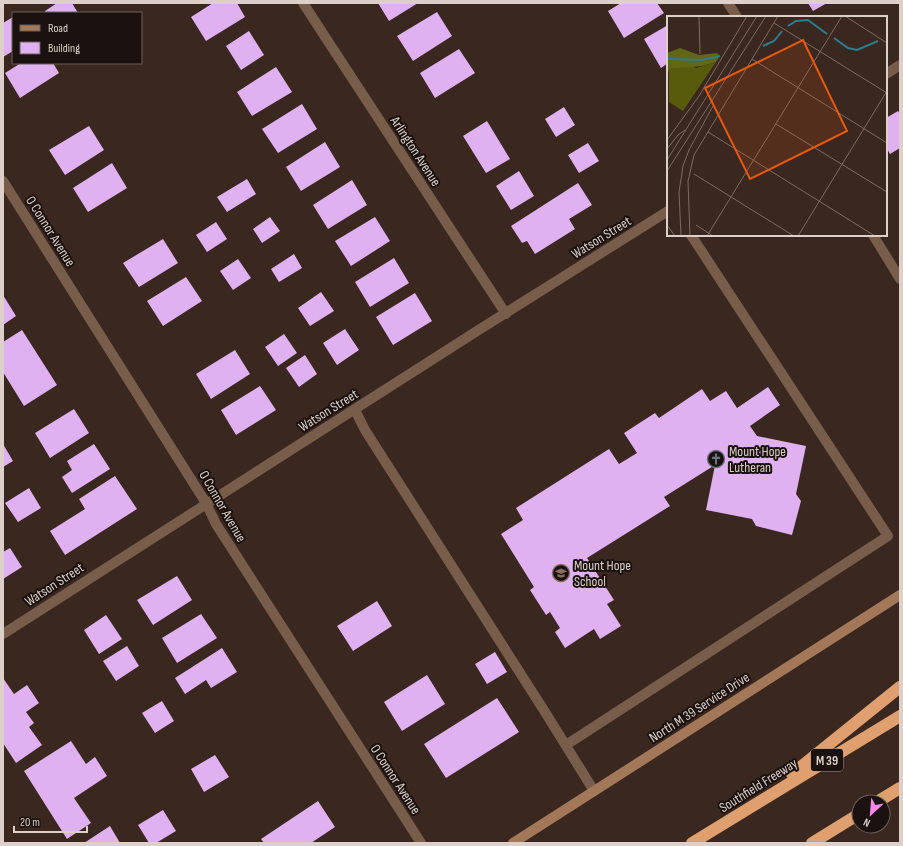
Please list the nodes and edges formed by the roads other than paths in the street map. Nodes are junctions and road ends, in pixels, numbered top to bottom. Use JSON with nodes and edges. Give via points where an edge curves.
{"nodes":[{"id":1,"x":303,"y":3,"type":"edge"},
{"id":2,"x":728,"y":3,"type":"edge"},
{"id":3,"x":736,"y":16,"type":"edge"},
{"id":4,"x":900,"y":65,"type":"edge"},
{"id":5,"x":887,"y":73,"type":"edge"},
{"id":6,"x":3,"y":181,"type":"edge"},
{"id":7,"x":667,"y":212,"type":"edge"},
{"id":8,"x":692,"y":236,"type":"edge"},
{"id":9,"x":874,"y":236,"type":"edge"},
{"id":10,"x":900,"y":280,"type":"edge"},
{"id":11,"x":506,"y":314,"type":"junction"},
{"id":12,"x":355,"y":410,"type":"junction"},
{"id":13,"x":206,"y":503,"type":"junction"},
{"id":14,"x":900,"y":595,"type":"edge"},
{"id":15,"x":3,"y":634,"type":"edge"},
{"id":16,"x":900,"y":687,"type":"edge"},
{"id":17,"x":900,"y":716,"type":"edge"},
{"id":18,"x":566,"y":745,"type":"junction"},
{"id":19,"x":900,"y":788,"type":"edge"},
{"id":20,"x":594,"y":792,"type":"junction"},
{"id":21,"x":890,"y":794,"type":"edge"},
{"id":22,"x":754,"y":804,"type":"junction"},
{"id":23,"x":851,"y":819,"type":"edge"},
{"id":24,"x":420,"y":843,"type":"edge"},
{"id":25,"x":513,"y":843,"type":"edge"},
{"id":26,"x":692,"y":843,"type":"edge"},
{"id":27,"x":812,"y":843,"type":"edge"}],
"edges":[{"from":1,"to":11,"type":"street","name":"Arlington Avenue"},
{"from":2,"to":3,"type":"street"},
{"from":4,"to":5,"type":"street"},
{"from":6,"to":13,"type":"street","name":"O Connor Avenue"},
{"from":7,"to":11,"type":"street","name":"Watson Street"},
{"from":8,"to":18,"type":"street","via":[[888,536]]},
{"from":9,"to":10,"type":"street"},
{"from":11,"to":12,"type":"street","name":"Watson Street"},
{"from":12,"to":13,"type":"street","name":"Watson Street"},
{"from":12,"to":18,"type":"street","via":[[365,430]]},
{"from":13,"to":15,"type":"street","name":"Watson Street"},
{"from":13,"to":24,"type":"street","name":"O Connor Avenue","via":[[216,524]]},
{"from":14,"to":20,"type":"main road","name":"North M 39 Service Drive"},
{"from":16,"to":22,"type":"highway"},
{"from":17,"to":22,"type":"highway","name":"Southfield Freeway","number":"M 39"},
{"from":18,"to":20,"type":"street"},
{"from":19,"to":21,"type":"highway"},
{"from":20,"to":25,"type":"main road","name":"North M 39 Service Drive"},
{"from":22,"to":26,"type":"highway","name":"Southfield Freeway","number":"M 39"},
{"from":23,"to":27,"type":"highway"}]}
